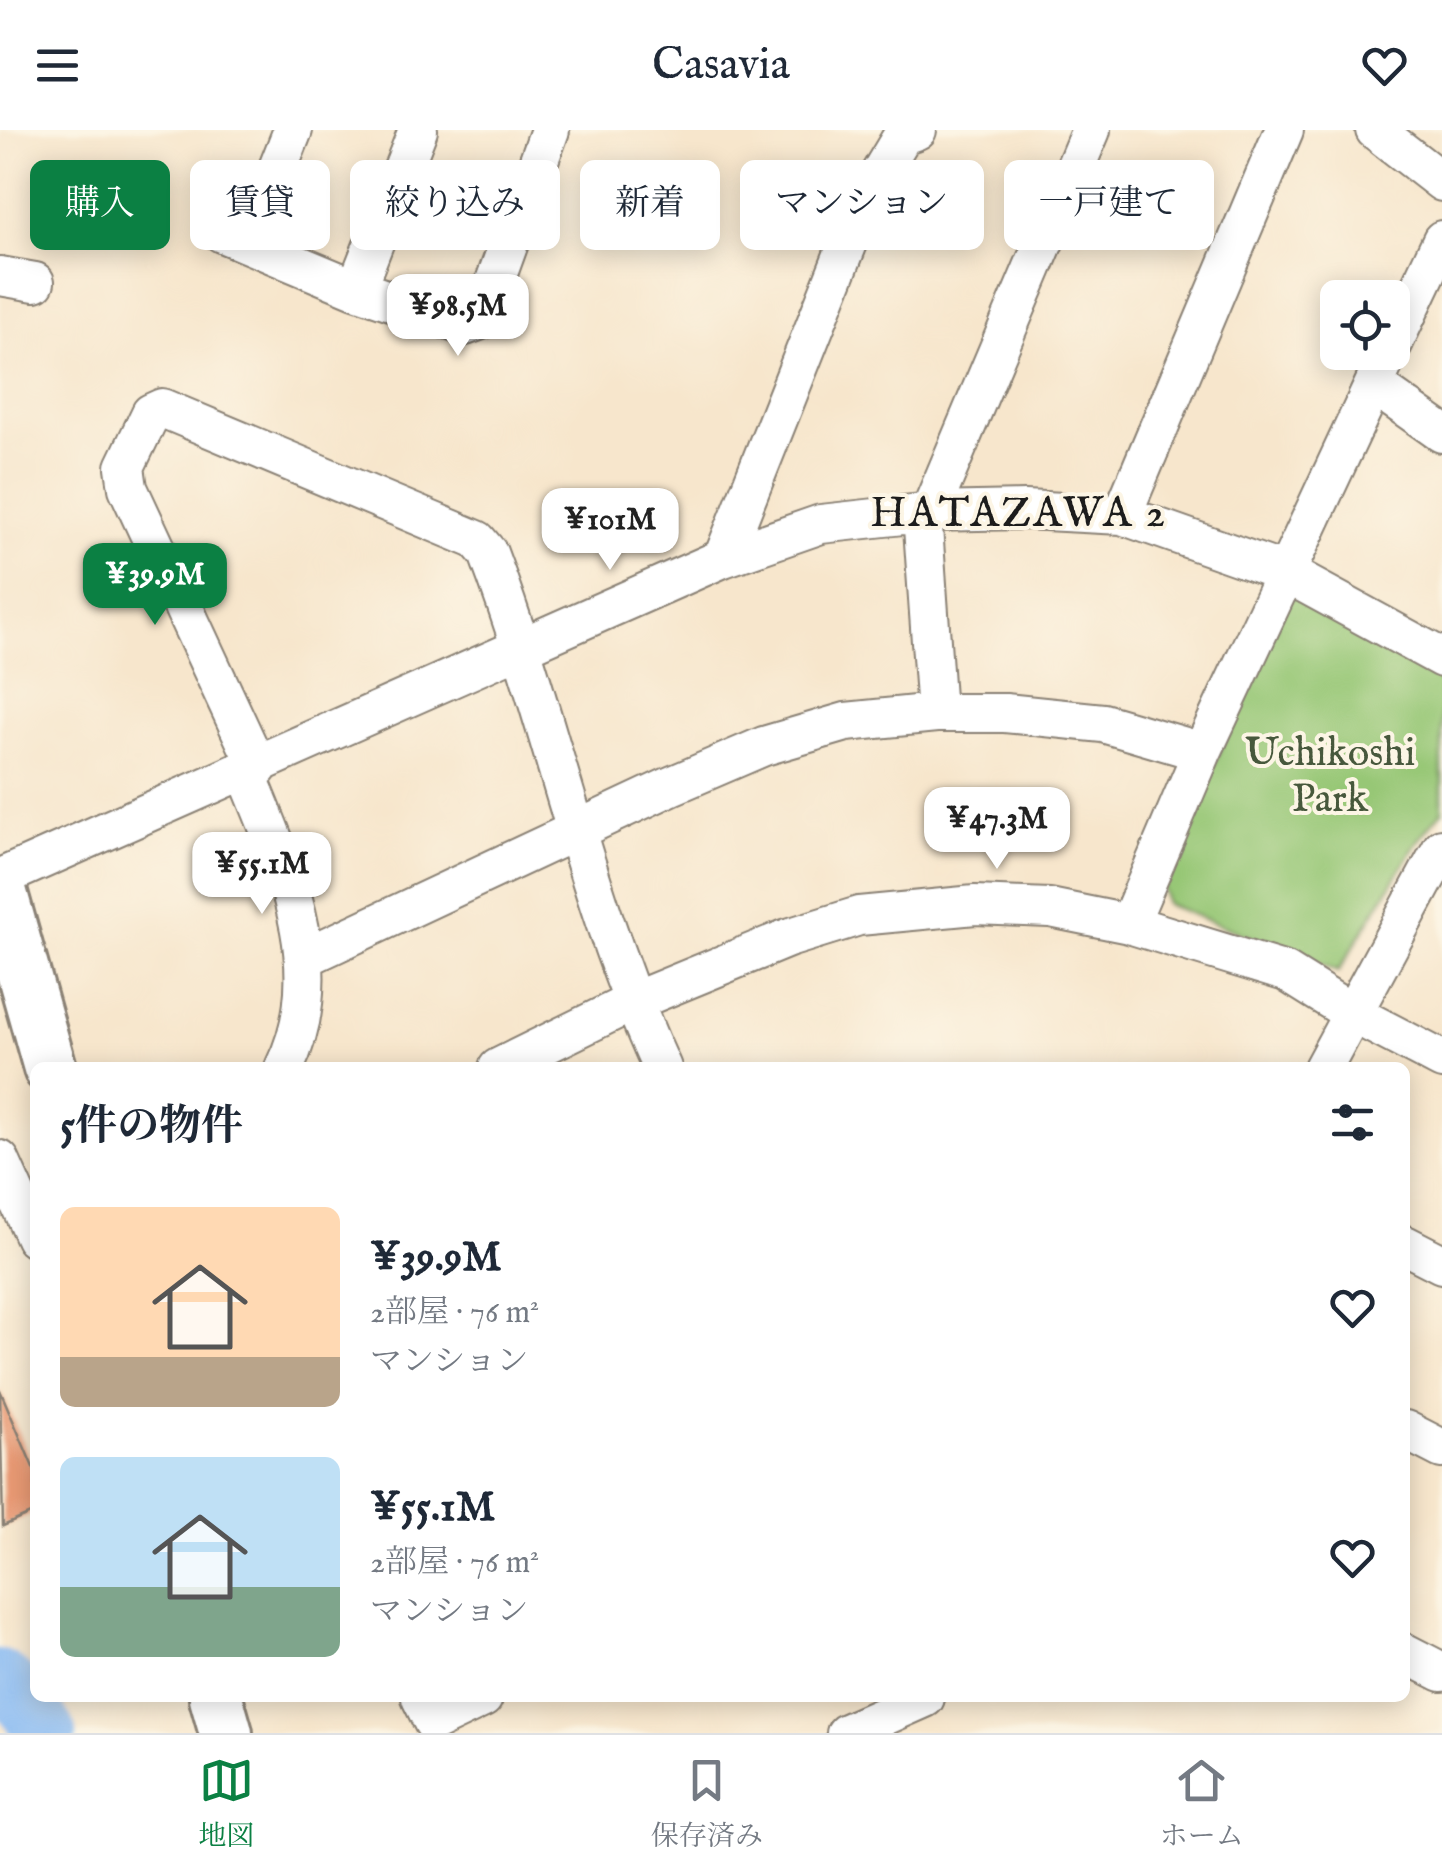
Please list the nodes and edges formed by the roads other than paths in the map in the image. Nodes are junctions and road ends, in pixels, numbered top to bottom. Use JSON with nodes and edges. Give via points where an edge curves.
{"nodes":[{"id":1,"x":293,"y":130,"type":"edge"},
{"id":2,"x":418,"y":130,"type":"edge"},
{"id":3,"x":550,"y":130,"type":"edge"},
{"id":4,"x":916,"y":130,"type":"edge"},
{"id":5,"x":1090,"y":130,"type":"edge"},
{"id":6,"x":1284,"y":130,"type":"edge"},
{"id":7,"x":1375,"y":130,"type":"edge"},
{"id":8,"x":281,"y":160,"type":"edge"},
{"id":9,"x":1442,"y":182,"type":"edge"},
{"id":10,"x":1442,"y":240,"type":"edge"},
{"id":11,"x":261,"y":250,"type":"edge"},
{"id":12,"x":356,"y":289,"type":"junction"},
{"id":13,"x":1410,"y":308,"type":"edge"},
{"id":14,"x":1381,"y":370,"type":"edge"},
{"id":15,"x":1392,"y":370,"type":"edge"},
{"id":16,"x":1442,"y":433,"type":"edge"},
{"id":17,"x":926,"y":512,"type":"junction"},
{"id":18,"x":1122,"y":515,"type":"junction"},
{"id":19,"x":723,"y":558,"type":"junction"},
{"id":20,"x":1286,"y":573,"type":"junction"},
{"id":21,"x":525,"y":650,"type":"junction"},
{"id":22,"x":1442,"y":658,"type":"edge"},
{"id":23,"x":936,"y":712,"type":"junction"},
{"id":24,"x":1202,"y":752,"type":"junction"},
{"id":25,"x":252,"y":770,"type":"junction"},
{"id":26,"x":578,"y":830,"type":"junction"},
{"id":27,"x":1439,"y":857,"type":"edge"},
{"id":28,"x":0,"y":878,"type":"edge"},
{"id":29,"x":0,"y":890,"type":"edge"},
{"id":30,"x":1129,"y":924,"type":"junction"},
{"id":31,"x":306,"y":957,"type":"junction"},
{"id":32,"x":632,"y":1002,"type":"junction"},
{"id":33,"x":1350,"y":1012,"type":"junction"},
{"id":34,"x":1442,"y":1060,"type":"edge"},
{"id":35,"x":48,"y":1062,"type":"edge"},
{"id":36,"x":286,"y":1062,"type":"edge"},
{"id":37,"x":510,"y":1062,"type":"edge"},
{"id":38,"x":659,"y":1062,"type":"edge"},
{"id":39,"x":1326,"y":1062,"type":"edge"},
{"id":40,"x":0,"y":1160,"type":"edge"},
{"id":41,"x":30,"y":1227,"type":"edge"},
{"id":42,"x":1410,"y":1248,"type":"edge"},
{"id":43,"x":1442,"y":1264,"type":"edge"},
{"id":44,"x":1410,"y":1433,"type":"edge"},
{"id":45,"x":1442,"y":1450,"type":"edge"},
{"id":46,"x":1410,"y":1656,"type":"edge"},
{"id":47,"x":1442,"y":1672,"type":"edge"},
{"id":48,"x":217,"y":1702,"type":"edge"},
{"id":49,"x":423,"y":1702,"type":"edge"},
{"id":50,"x":476,"y":1702,"type":"edge"},
{"id":51,"x":916,"y":1702,"type":"edge"},
{"id":52,"x":226,"y":1733,"type":"edge"},
{"id":53,"x":846,"y":1733,"type":"edge"}],
"edges":[{"from":1,"to":8,"type":"street"},
{"from":2,"to":12,"type":"street"},
{"from":3,"to":12,"type":"street","via":[[481,320],[465,326]]},
{"from":4,"to":19,"type":"street","via":[[904,135],[867,195]]},
{"from":5,"to":17,"type":"street"},
{"from":6,"to":18,"type":"street"},
{"from":7,"to":9,"type":"street"},
{"from":10,"to":13,"type":"street"},
{"from":11,"to":12,"type":"street"},
{"from":14,"to":20,"type":"street"},
{"from":15,"to":16,"type":"street"},
{"from":17,"to":18,"type":"street"},
{"from":17,"to":19,"type":"street","via":[[820,524]]},
{"from":17,"to":23,"type":"street"},
{"from":18,"to":20,"type":"street"},
{"from":19,"to":21,"type":"street"},
{"from":20,"to":22,"type":"street"},
{"from":20,"to":24,"type":"street"},
{"from":21,"to":25,"type":"street"},
{"from":21,"to":25,"type":"street","via":[[477,540],[162,408],[151,413],[125,467],[128,488]]},
{"from":21,"to":26,"type":"street"},
{"from":23,"to":24,"type":"street","via":[[1102,723]]},
{"from":23,"to":26,"type":"street","via":[[846,722],[764,746]]},
{"from":24,"to":30,"type":"street"},
{"from":25,"to":28,"type":"street"},
{"from":25,"to":31,"type":"street"},
{"from":26,"to":31,"type":"street"},
{"from":26,"to":32,"type":"street"},
{"from":27,"to":33,"type":"street"},
{"from":29,"to":35,"type":"street"},
{"from":30,"to":32,"type":"street","via":[[1050,908],[974,905],[858,916]]},
{"from":30,"to":33,"type":"street","via":[[1286,972]]},
{"from":31,"to":36,"type":"street","via":[[305,1014]]},
{"from":32,"to":37,"type":"street"},
{"from":32,"to":38,"type":"street"},
{"from":33,"to":34,"type":"street"},
{"from":33,"to":39,"type":"street"},
{"from":40,"to":41,"type":"street"},
{"from":42,"to":43,"type":"street"},
{"from":44,"to":45,"type":"street"},
{"from":46,"to":47,"type":"street"},
{"from":48,"to":52,"type":"street"},
{"from":49,"to":50,"type":"street","via":[[434,1722]]},
{"from":51,"to":53,"type":"street"}]}
